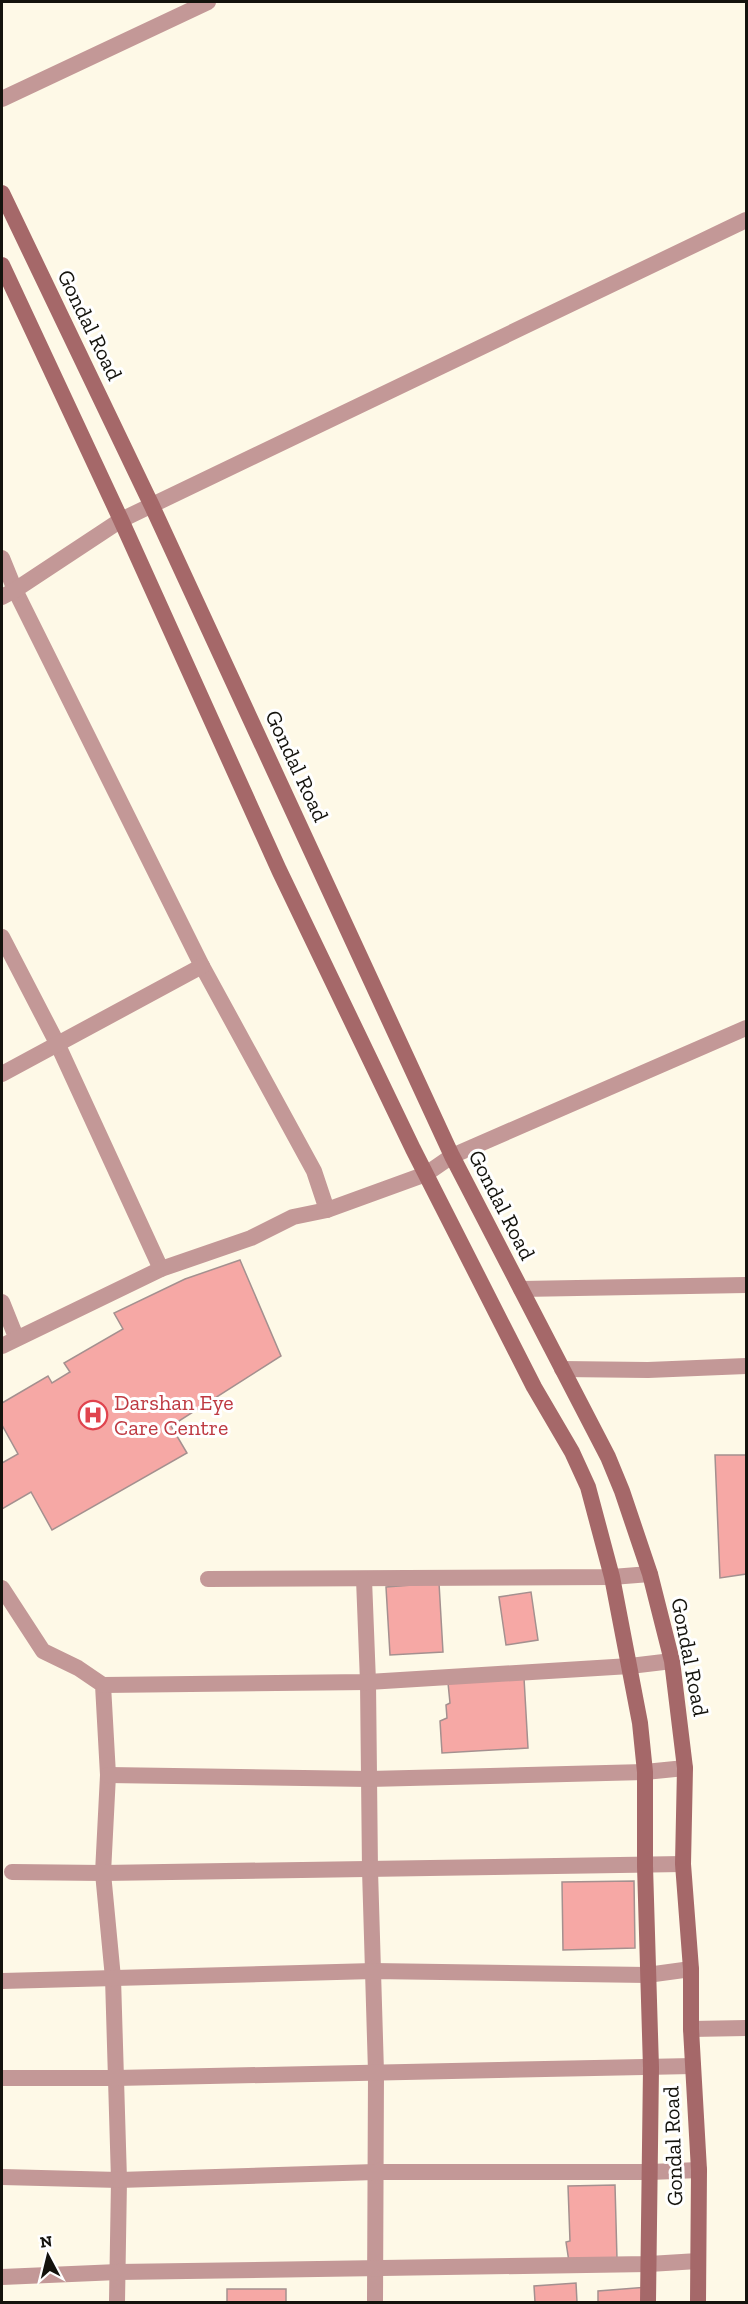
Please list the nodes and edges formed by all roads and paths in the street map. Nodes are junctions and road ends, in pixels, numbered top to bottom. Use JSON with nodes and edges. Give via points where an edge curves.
{"nodes":[{"id":1,"x":208,"y":2,"type":"edge"},
{"id":2,"x":2,"y":99,"type":"edge"},
{"id":3,"x":2,"y":193,"type":"edge"},
{"id":4,"x":747,"y":220,"type":"edge"},
{"id":5,"x":2,"y":265,"type":"edge"},
{"id":6,"x":152,"y":506,"type":"junction"},
{"id":7,"x":121,"y":520,"type":"junction"},
{"id":8,"x":2,"y":558,"type":"edge"},
{"id":9,"x":8,"y":594,"type":"edge"},
{"id":10,"x":2,"y":937,"type":"edge"},
{"id":11,"x":202,"y":966,"type":"junction"},
{"id":12,"x":747,"y":1028,"type":"edge"},
{"id":13,"x":57,"y":1043,"type":"junction"},
{"id":14,"x":2,"y":1074,"type":"edge"},
{"id":15,"x":452,"y":1156,"type":"junction"},
{"id":16,"x":426,"y":1174,"type":"junction"},
{"id":17,"x":327,"y":1210,"type":"junction"},
{"id":18,"x":161,"y":1269,"type":"junction"},
{"id":19,"x":747,"y":1285,"type":"edge"},
{"id":20,"x":520,"y":1289,"type":"junction"},
{"id":21,"x":2,"y":1302,"type":"edge"},
{"id":22,"x":9,"y":1341,"type":"edge"},
{"id":23,"x":747,"y":1366,"type":"edge"},
{"id":24,"x":562,"y":1369,"type":"junction"},
{"id":25,"x":650,"y":1574,"type":"junction"},
{"id":26,"x":612,"y":1577,"type":"junction"},
{"id":27,"x":208,"y":1579,"type":"dead end"},
{"id":28,"x":364,"y":1579,"type":"junction"},
{"id":29,"x":2,"y":1588,"type":"edge"},
{"id":30,"x":672,"y":1661,"type":"junction"},
{"id":31,"x":630,"y":1666,"type":"junction"},
{"id":32,"x":369,"y":1682,"type":"junction"},
{"id":33,"x":103,"y":1685,"type":"junction"},
{"id":34,"x":685,"y":1768,"type":"junction"},
{"id":35,"x":645,"y":1772,"type":"junction"},
{"id":36,"x":108,"y":1775,"type":"junction"},
{"id":37,"x":369,"y":1779,"type":"junction"},
{"id":38,"x":683,"y":1864,"type":"junction"},
{"id":39,"x":645,"y":1866,"type":"junction"},
{"id":40,"x":370,"y":1869,"type":"junction"},
{"id":41,"x":12,"y":1872,"type":"dead end"},
{"id":42,"x":103,"y":1873,"type":"junction"},
{"id":43,"x":691,"y":1969,"type":"junction"},
{"id":44,"x":373,"y":1971,"type":"junction"},
{"id":45,"x":647,"y":1975,"type":"junction"},
{"id":46,"x":113,"y":1978,"type":"junction"},
{"id":47,"x":2,"y":1981,"type":"edge"},
{"id":48,"x":747,"y":2028,"type":"edge"},
{"id":49,"x":691,"y":2029,"type":"junction"},
{"id":50,"x":693,"y":2066,"type":"junction"},
{"id":51,"x":651,"y":2068,"type":"junction"},
{"id":52,"x":376,"y":2072,"type":"junction"},
{"id":53,"x":2,"y":2078,"type":"edge"},
{"id":54,"x":116,"y":2078,"type":"junction"},
{"id":55,"x":699,"y":2169,"type":"junction"},
{"id":56,"x":375,"y":2172,"type":"junction"},
{"id":57,"x":650,"y":2172,"type":"junction"},
{"id":58,"x":2,"y":2177,"type":"edge"},
{"id":59,"x":119,"y":2180,"type":"junction"},
{"id":60,"x":698,"y":2261,"type":"junction"},
{"id":61,"x":649,"y":2264,"type":"junction"},
{"id":62,"x":376,"y":2267,"type":"junction"},
{"id":63,"x":118,"y":2272,"type":"junction"},
{"id":64,"x":2,"y":2277,"type":"edge"},
{"id":65,"x":117,"y":2302,"type":"edge"},
{"id":66,"x":375,"y":2302,"type":"edge"},
{"id":67,"x":648,"y":2302,"type":"edge"},
{"id":68,"x":698,"y":2302,"type":"edge"}],
"edges":[{"from":1,"to":2,"type":"street"},
{"from":3,"to":6,"type":"main road","name":"Gondal Road"},
{"from":4,"to":6,"type":"street"},
{"from":5,"to":7,"type":"main road","name":"Gondal Road"},
{"from":6,"to":7,"type":"street"},
{"from":6,"to":15,"type":"main road","name":"Gondal Road"},
{"from":7,"to":9,"type":"street"},
{"from":7,"to":16,"type":"main road","name":"Gondal Road","via":[[279,870]]},
{"from":8,"to":9,"type":"street"},
{"from":9,"to":11,"type":"street"},
{"from":10,"to":13,"type":"street"},
{"from":11,"to":13,"type":"street"},
{"from":11,"to":17,"type":"street","via":[[314,1171]]},
{"from":12,"to":15,"type":"street"},
{"from":13,"to":14,"type":"street"},
{"from":13,"to":18,"type":"street"},
{"from":15,"to":16,"type":"street"},
{"from":15,"to":20,"type":"main road","name":"Gondal Road"},
{"from":16,"to":17,"type":"street"},
{"from":16,"to":26,"type":"main road","name":"Gondal Road","via":[[534,1387],[572,1452],[588,1487]]},
{"from":17,"to":18,"type":"street","via":[[293,1217],[251,1238]]},
{"from":18,"to":22,"type":"street"},
{"from":19,"to":20,"type":"street"},
{"from":20,"to":24,"type":"main road","name":"Gondal Road"},
{"from":21,"to":22,"type":"street"},
{"from":23,"to":24,"type":"street"},
{"from":24,"to":25,"type":"main road","name":"Gondal Road","via":[[608,1457]]},
{"from":25,"to":26,"type":"street"},
{"from":25,"to":30,"type":"main road","name":"Gondal Road"},
{"from":26,"to":28,"type":"street"},
{"from":26,"to":31,"type":"main road","name":"Gondal Road"},
{"from":27,"to":28,"type":"street"},
{"from":28,"to":32,"type":"street"},
{"from":29,"to":33,"type":"street","via":[[43,1651]]},
{"from":30,"to":31,"type":"street"},
{"from":30,"to":34,"type":"main road","name":"Gondal Road"},
{"from":31,"to":32,"type":"street"},
{"from":31,"to":35,"type":"main road","name":"Gondal Road"},
{"from":32,"to":33,"type":"street"},
{"from":32,"to":37,"type":"street"},
{"from":33,"to":36,"type":"street"},
{"from":34,"to":35,"type":"street"},
{"from":34,"to":38,"type":"main road","name":"Gondal Road"},
{"from":35,"to":37,"type":"street"},
{"from":35,"to":39,"type":"main road","name":"Gondal Road"},
{"from":36,"to":37,"type":"street"},
{"from":36,"to":42,"type":"street"},
{"from":37,"to":40,"type":"street"},
{"from":38,"to":39,"type":"street"},
{"from":38,"to":43,"type":"main road","name":"Gondal Road"},
{"from":39,"to":40,"type":"street"},
{"from":39,"to":45,"type":"main road","name":"Gondal Road"},
{"from":40,"to":42,"type":"street"},
{"from":40,"to":44,"type":"street"},
{"from":41,"to":42,"type":"street"},
{"from":42,"to":46,"type":"street"},
{"from":43,"to":45,"type":"street"},
{"from":43,"to":49,"type":"main road","name":"Gondal Road"},
{"from":44,"to":45,"type":"street"},
{"from":44,"to":46,"type":"street"},
{"from":44,"to":52,"type":"street"},
{"from":45,"to":51,"type":"main road","name":"Gondal Road"},
{"from":46,"to":47,"type":"street"},
{"from":46,"to":54,"type":"street"},
{"from":48,"to":49,"type":"street"},
{"from":49,"to":50,"type":"main road","name":"Gondal Road"},
{"from":50,"to":51,"type":"street"},
{"from":50,"to":55,"type":"main road","name":"Gondal Road"},
{"from":51,"to":52,"type":"street"},
{"from":51,"to":57,"type":"main road","name":"Gondal Road"},
{"from":52,"to":54,"type":"street"},
{"from":52,"to":56,"type":"street"},
{"from":53,"to":54,"type":"street"},
{"from":54,"to":59,"type":"street"},
{"from":55,"to":57,"type":"street"},
{"from":55,"to":60,"type":"main road","name":"Gondal Road"},
{"from":56,"to":57,"type":"street"},
{"from":56,"to":59,"type":"street"},
{"from":56,"to":62,"type":"street"},
{"from":57,"to":61,"type":"main road","name":"Gondal Road"},
{"from":58,"to":59,"type":"street"},
{"from":59,"to":63,"type":"street"},
{"from":60,"to":61,"type":"street"},
{"from":60,"to":68,"type":"main road","name":"Gondal Road"},
{"from":61,"to":62,"type":"street"},
{"from":61,"to":67,"type":"main road","name":"Gondal Road"},
{"from":62,"to":63,"type":"street"},
{"from":62,"to":66,"type":"street"},
{"from":63,"to":64,"type":"street"},
{"from":63,"to":65,"type":"street"}]}
